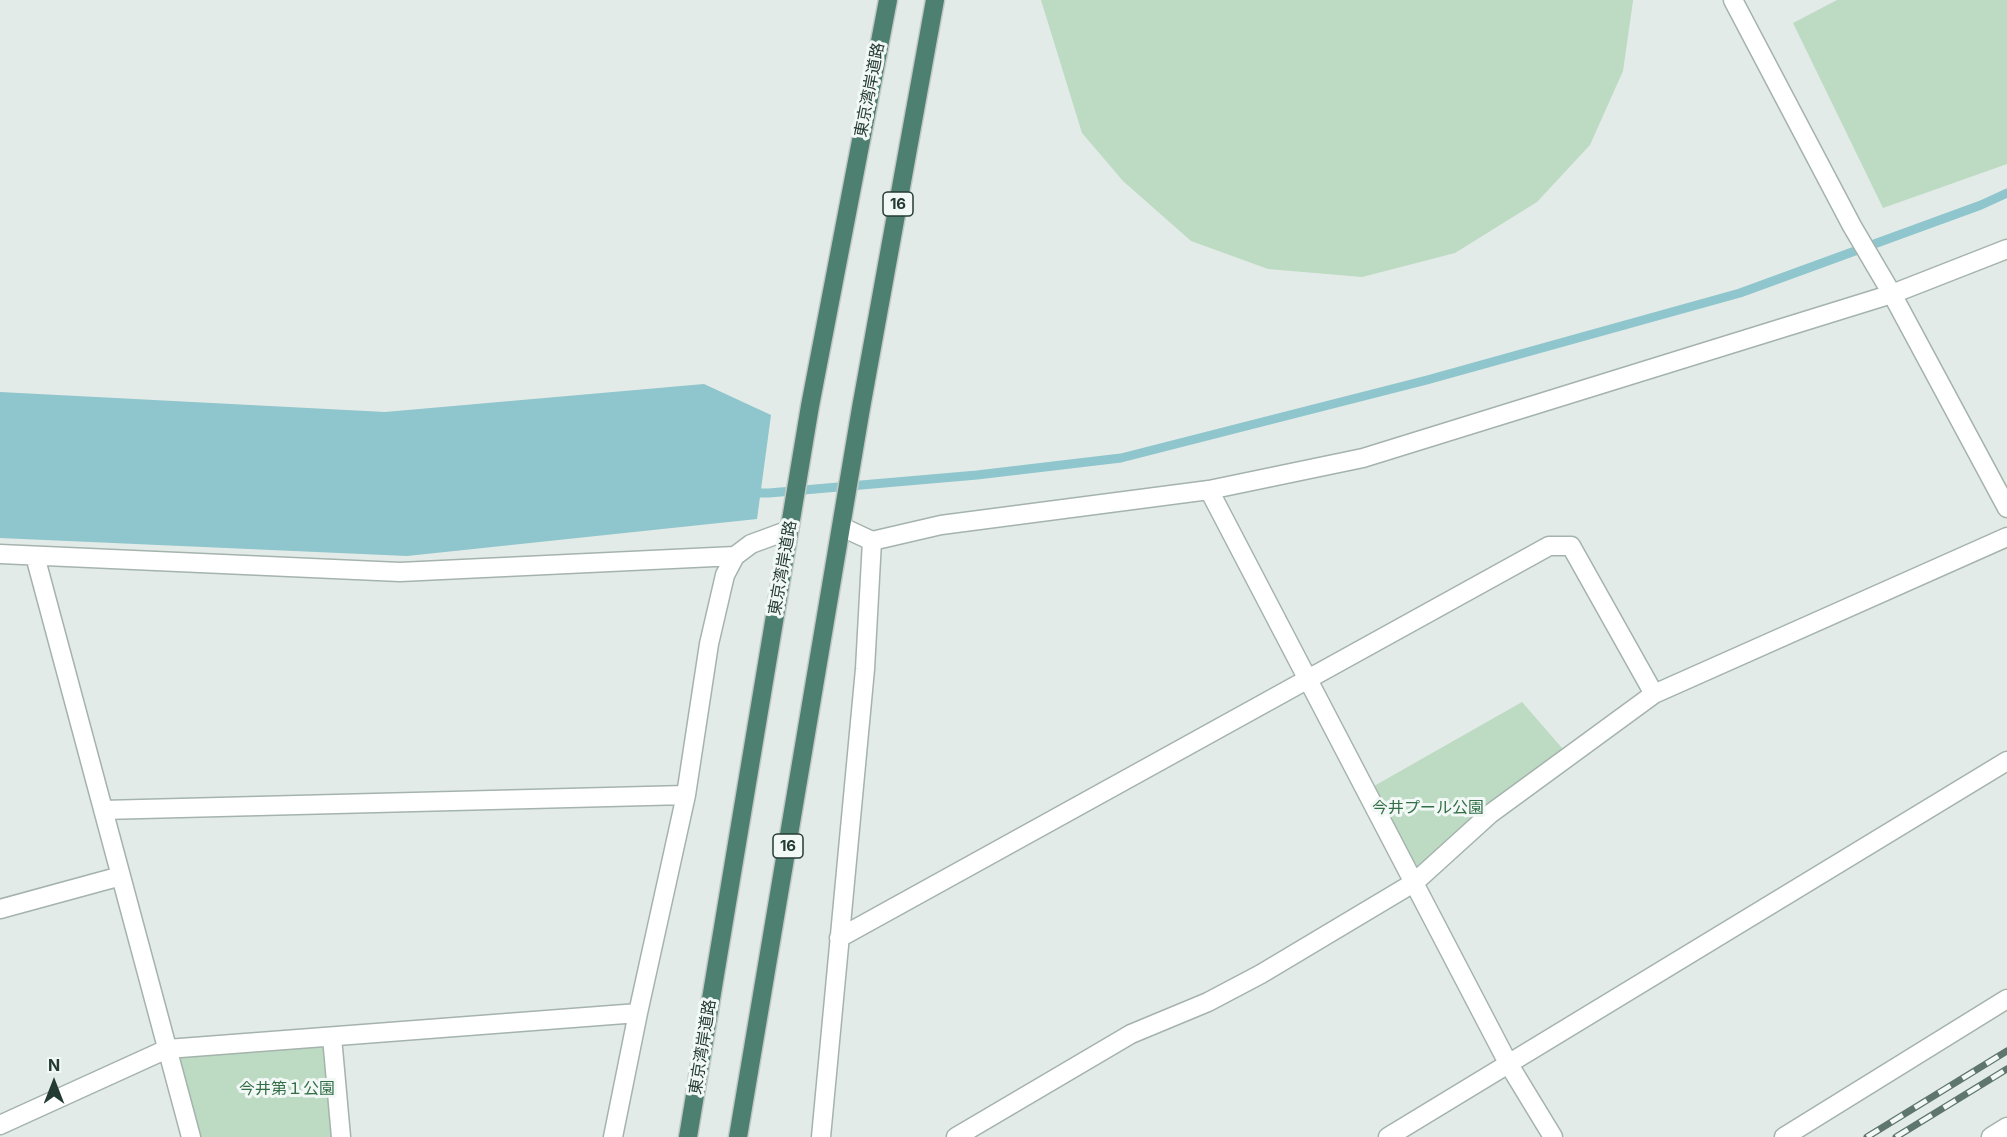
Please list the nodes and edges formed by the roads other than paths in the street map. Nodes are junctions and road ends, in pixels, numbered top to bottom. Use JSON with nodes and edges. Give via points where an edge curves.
{"nodes":[{"id":1,"x":888,"y":0,"type":"edge"},
{"id":2,"x":934,"y":0,"type":"edge"},
{"id":3,"x":1736,"y":1,"type":"edge"},
{"id":4,"x":2007,"y":249,"type":"edge"},
{"id":5,"x":1892,"y":294,"type":"junction"},
{"id":6,"x":1209,"y":490,"type":"junction"},
{"id":7,"x":2007,"y":508,"type":"edge"},
{"id":8,"x":844,"y":518,"type":"junction"},
{"id":9,"x":789,"y":530,"type":"junction"},
{"id":10,"x":2007,"y":537,"type":"edge"},
{"id":11,"x":872,"y":541,"type":"junction"},
{"id":12,"x":0,"y":554,"type":"edge"},
{"id":13,"x":35,"y":556,"type":"junction"},
{"id":14,"x":735,"y":556,"type":"junction"},
{"id":15,"x":1309,"y":679,"type":"junction"},
{"id":16,"x":1654,"y":694,"type":"junction"},
{"id":17,"x":2007,"y":761,"type":"edge"},
{"id":18,"x":686,"y":795,"type":"junction"},
{"id":19,"x":103,"y":810,"type":"junction"},
{"id":20,"x":121,"y":876,"type":"junction"},
{"id":21,"x":1415,"y":882,"type":"junction"},
{"id":22,"x":0,"y":909,"type":"edge"},
{"id":23,"x":839,"y":938,"type":"junction"},
{"id":24,"x":2007,"y":999,"type":"edge"},
{"id":25,"x":638,"y":1013,"type":"junction"},
{"id":26,"x":332,"y":1037,"type":"junction"},
{"id":27,"x":167,"y":1049,"type":"junction"},
{"id":28,"x":1508,"y":1063,"type":"junction"},
{"id":29,"x":0,"y":1125,"type":"edge"},
{"id":30,"x":2007,"y":1127,"type":"edge"},
{"id":31,"x":191,"y":1137,"type":"edge"},
{"id":32,"x":341,"y":1137,"type":"edge"},
{"id":33,"x":613,"y":1137,"type":"edge"},
{"id":34,"x":688,"y":1137,"type":"edge"},
{"id":35,"x":738,"y":1137,"type":"edge"},
{"id":36,"x":821,"y":1137,"type":"edge"},
{"id":37,"x":956,"y":1137,"type":"edge"},
{"id":38,"x":1388,"y":1137,"type":"edge"},
{"id":39,"x":1553,"y":1137,"type":"edge"},
{"id":40,"x":1784,"y":1137,"type":"edge"},
{"id":41,"x":1991,"y":1137,"type":"edge"}],
"edges":[{"from":1,"to":9,"type":"highway","name":"東京湾岸道路"},
{"from":2,"to":8,"type":"highway","number":"16"},
{"from":3,"to":5,"type":"street","via":[[1852,226]]},
{"from":4,"to":5,"type":"street"},
{"from":5,"to":6,"type":"street","via":[[1363,458]]},
{"from":5,"to":7,"type":"street"},
{"from":6,"to":11,"type":"street","via":[[941,525]]},
{"from":6,"to":15,"type":"street"},
{"from":8,"to":11,"type":"street"},
{"from":8,"to":35,"type":"highway","number":"16"},
{"from":9,"to":14,"type":"street","via":[[751,544]]},
{"from":9,"to":34,"type":"highway","name":"東京湾岸道路"},
{"from":10,"to":16,"type":"street"},
{"from":11,"to":23,"type":"street","via":[[865,669]]},
{"from":12,"to":13,"type":"street"},
{"from":13,"to":14,"type":"street","via":[[400,572]]},
{"from":13,"to":19,"type":"street"},
{"from":14,"to":18,"type":"street","via":[[725,574],[709,644]]},
{"from":15,"to":16,"type":"street","via":[[1549,546],[1571,546]]},
{"from":15,"to":21,"type":"street"},
{"from":15,"to":23,"type":"street"},
{"from":16,"to":21,"type":"street","via":[[1490,814]]},
{"from":17,"to":28,"type":"street"},
{"from":18,"to":19,"type":"street"},
{"from":18,"to":25,"type":"street"},
{"from":19,"to":20,"type":"street"},
{"from":20,"to":22,"type":"street"},
{"from":20,"to":27,"type":"street"},
{"from":21,"to":28,"type":"street"},
{"from":21,"to":37,"type":"street","via":[[1261,974],[1208,1002],[1131,1034]]},
{"from":23,"to":36,"type":"street"},
{"from":24,"to":40,"type":"street"},
{"from":25,"to":26,"type":"street"},
{"from":25,"to":33,"type":"street"},
{"from":26,"to":27,"type":"street"},
{"from":26,"to":32,"type":"street"},
{"from":27,"to":29,"type":"street"},
{"from":27,"to":31,"type":"street"},
{"from":28,"to":38,"type":"street"},
{"from":28,"to":39,"type":"street"},
{"from":30,"to":41,"type":"street"}]}
